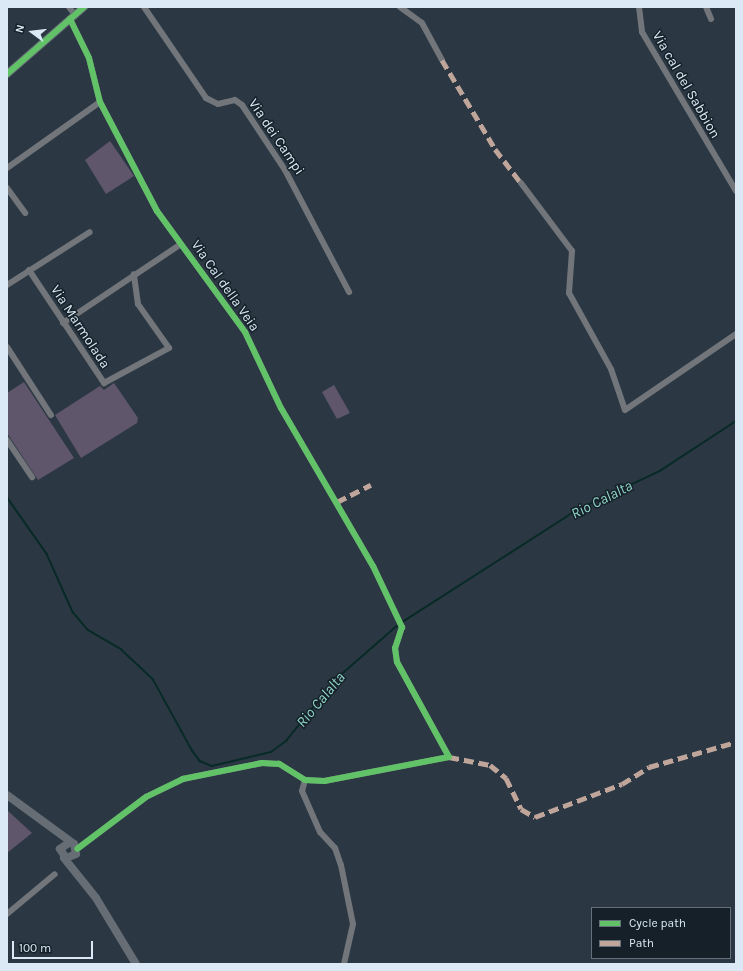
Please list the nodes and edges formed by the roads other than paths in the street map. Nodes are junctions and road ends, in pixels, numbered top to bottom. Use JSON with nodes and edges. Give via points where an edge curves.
{"nodes":[{"id":1,"x":70,"y":7,"type":"edge"},
{"id":2,"x":84,"y":7,"type":"edge"},
{"id":3,"x":144,"y":7,"type":"edge"},
{"id":4,"x":400,"y":7,"type":"edge"},
{"id":5,"x":639,"y":7,"type":"edge"},
{"id":6,"x":706,"y":7,"type":"edge"},
{"id":7,"x":72,"y":17,"type":"junction"},
{"id":8,"x":711,"y":19,"type":"dead end"},
{"id":9,"x":442,"y":60,"type":"dead end"},
{"id":10,"x":7,"y":74,"type":"edge"},
{"id":11,"x":100,"y":102,"type":"junction"},
{"id":12,"x":7,"y":168,"type":"edge"},
{"id":13,"x":521,"y":183,"type":"dead end"},
{"id":14,"x":7,"y":188,"type":"edge"},
{"id":15,"x":736,"y":191,"type":"edge"},
{"id":16,"x":25,"y":212,"type":"dead end"},
{"id":17,"x":90,"y":232,"type":"dead end"},
{"id":18,"x":181,"y":244,"type":"junction"},
{"id":19,"x":29,"y":270,"type":"junction"},
{"id":20,"x":134,"y":274,"type":"junction"},
{"id":21,"x":7,"y":285,"type":"edge"},
{"id":22,"x":349,"y":292,"type":"dead end"},
{"id":23,"x":62,"y":322,"type":"junction"},
{"id":24,"x":736,"y":334,"type":"edge"},
{"id":25,"x":7,"y":347,"type":"edge"},
{"id":26,"x":51,"y":415,"type":"dead end"},
{"id":27,"x":7,"y":440,"type":"edge"},
{"id":28,"x":32,"y":477,"type":"dead end"},
{"id":29,"x":305,"y":780,"type":"junction"},
{"id":30,"x":7,"y":795,"type":"edge"},
{"id":31,"x":25,"y":808,"type":"junction"},
{"id":32,"x":74,"y":847,"type":"junction"},
{"id":33,"x":61,"y":853,"type":"junction"},
{"id":34,"x":55,"y":874,"type":"dead end"},
{"id":35,"x":96,"y":898,"type":"junction"},
{"id":36,"x":7,"y":914,"type":"edge"},
{"id":37,"x":136,"y":964,"type":"edge"},
{"id":38,"x":344,"y":964,"type":"edge"}],
"edges":[{"from":1,"to":7,"type":"street","name":"Via Cal della Veia"},
{"from":2,"to":7,"type":"main road"},
{"from":3,"to":22,"type":"street","name":"Via dei Campi","via":[[206,98],[218,104],[235,100],[242,105],[285,170]]},
{"from":4,"to":9,"type":"street","via":[[422,23]]},
{"from":5,"to":15,"type":"street","name":"Via cal del Sabbion","via":[[642,32]]},
{"from":6,"to":8,"type":"street"},
{"from":7,"to":10,"type":"main road"},
{"from":7,"to":11,"type":"street","name":"Via Cal della Veia","via":[[90,58]]},
{"from":11,"to":12,"type":"street"},
{"from":11,"to":18,"type":"street","name":"Via Cal della Veia","via":[[157,210]]},
{"from":13,"to":24,"type":"street","via":[[572,251],[569,293],[608,363],[625,410]]},
{"from":14,"to":16,"type":"street"},
{"from":17,"to":19,"type":"street"},
{"from":18,"to":20,"type":"street"},
{"from":18,"to":29,"type":"street","name":"Via Cal della Veia","via":[[245,332],[281,408],[330,488],[399,620],[402,627],[395,648],[397,662],[448,755],[324,780]]},
{"from":19,"to":21,"type":"street"},
{"from":19,"to":23,"type":"street","name":"Via Marmolada"},
{"from":20,"to":23,"type":"street"},
{"from":20,"to":23,"type":"street","name":"Via Marmolada","via":[[138,304],[169,348],[104,383]]},
{"from":25,"to":26,"type":"street"},
{"from":27,"to":28,"type":"street"},
{"from":29,"to":32,"type":"street","via":[[279,764],[262,763],[183,779],[146,797]]},
{"from":29,"to":38,"type":"street","via":[[302,791],[320,832],[335,848],[341,865],[353,924]]},
{"from":30,"to":31,"type":"main road"},
{"from":31,"to":32,"type":"main road"},
{"from":31,"to":33,"type":"main road","via":[[55,837]]},
{"from":32,"to":33,"type":"main road"},
{"from":32,"to":33,"type":"main road","via":[[68,859]]},
{"from":32,"to":35,"type":"main road"},
{"from":33,"to":35,"type":"main road"},
{"from":34,"to":36,"type":"street"},
{"from":35,"to":37,"type":"main road"}]}
